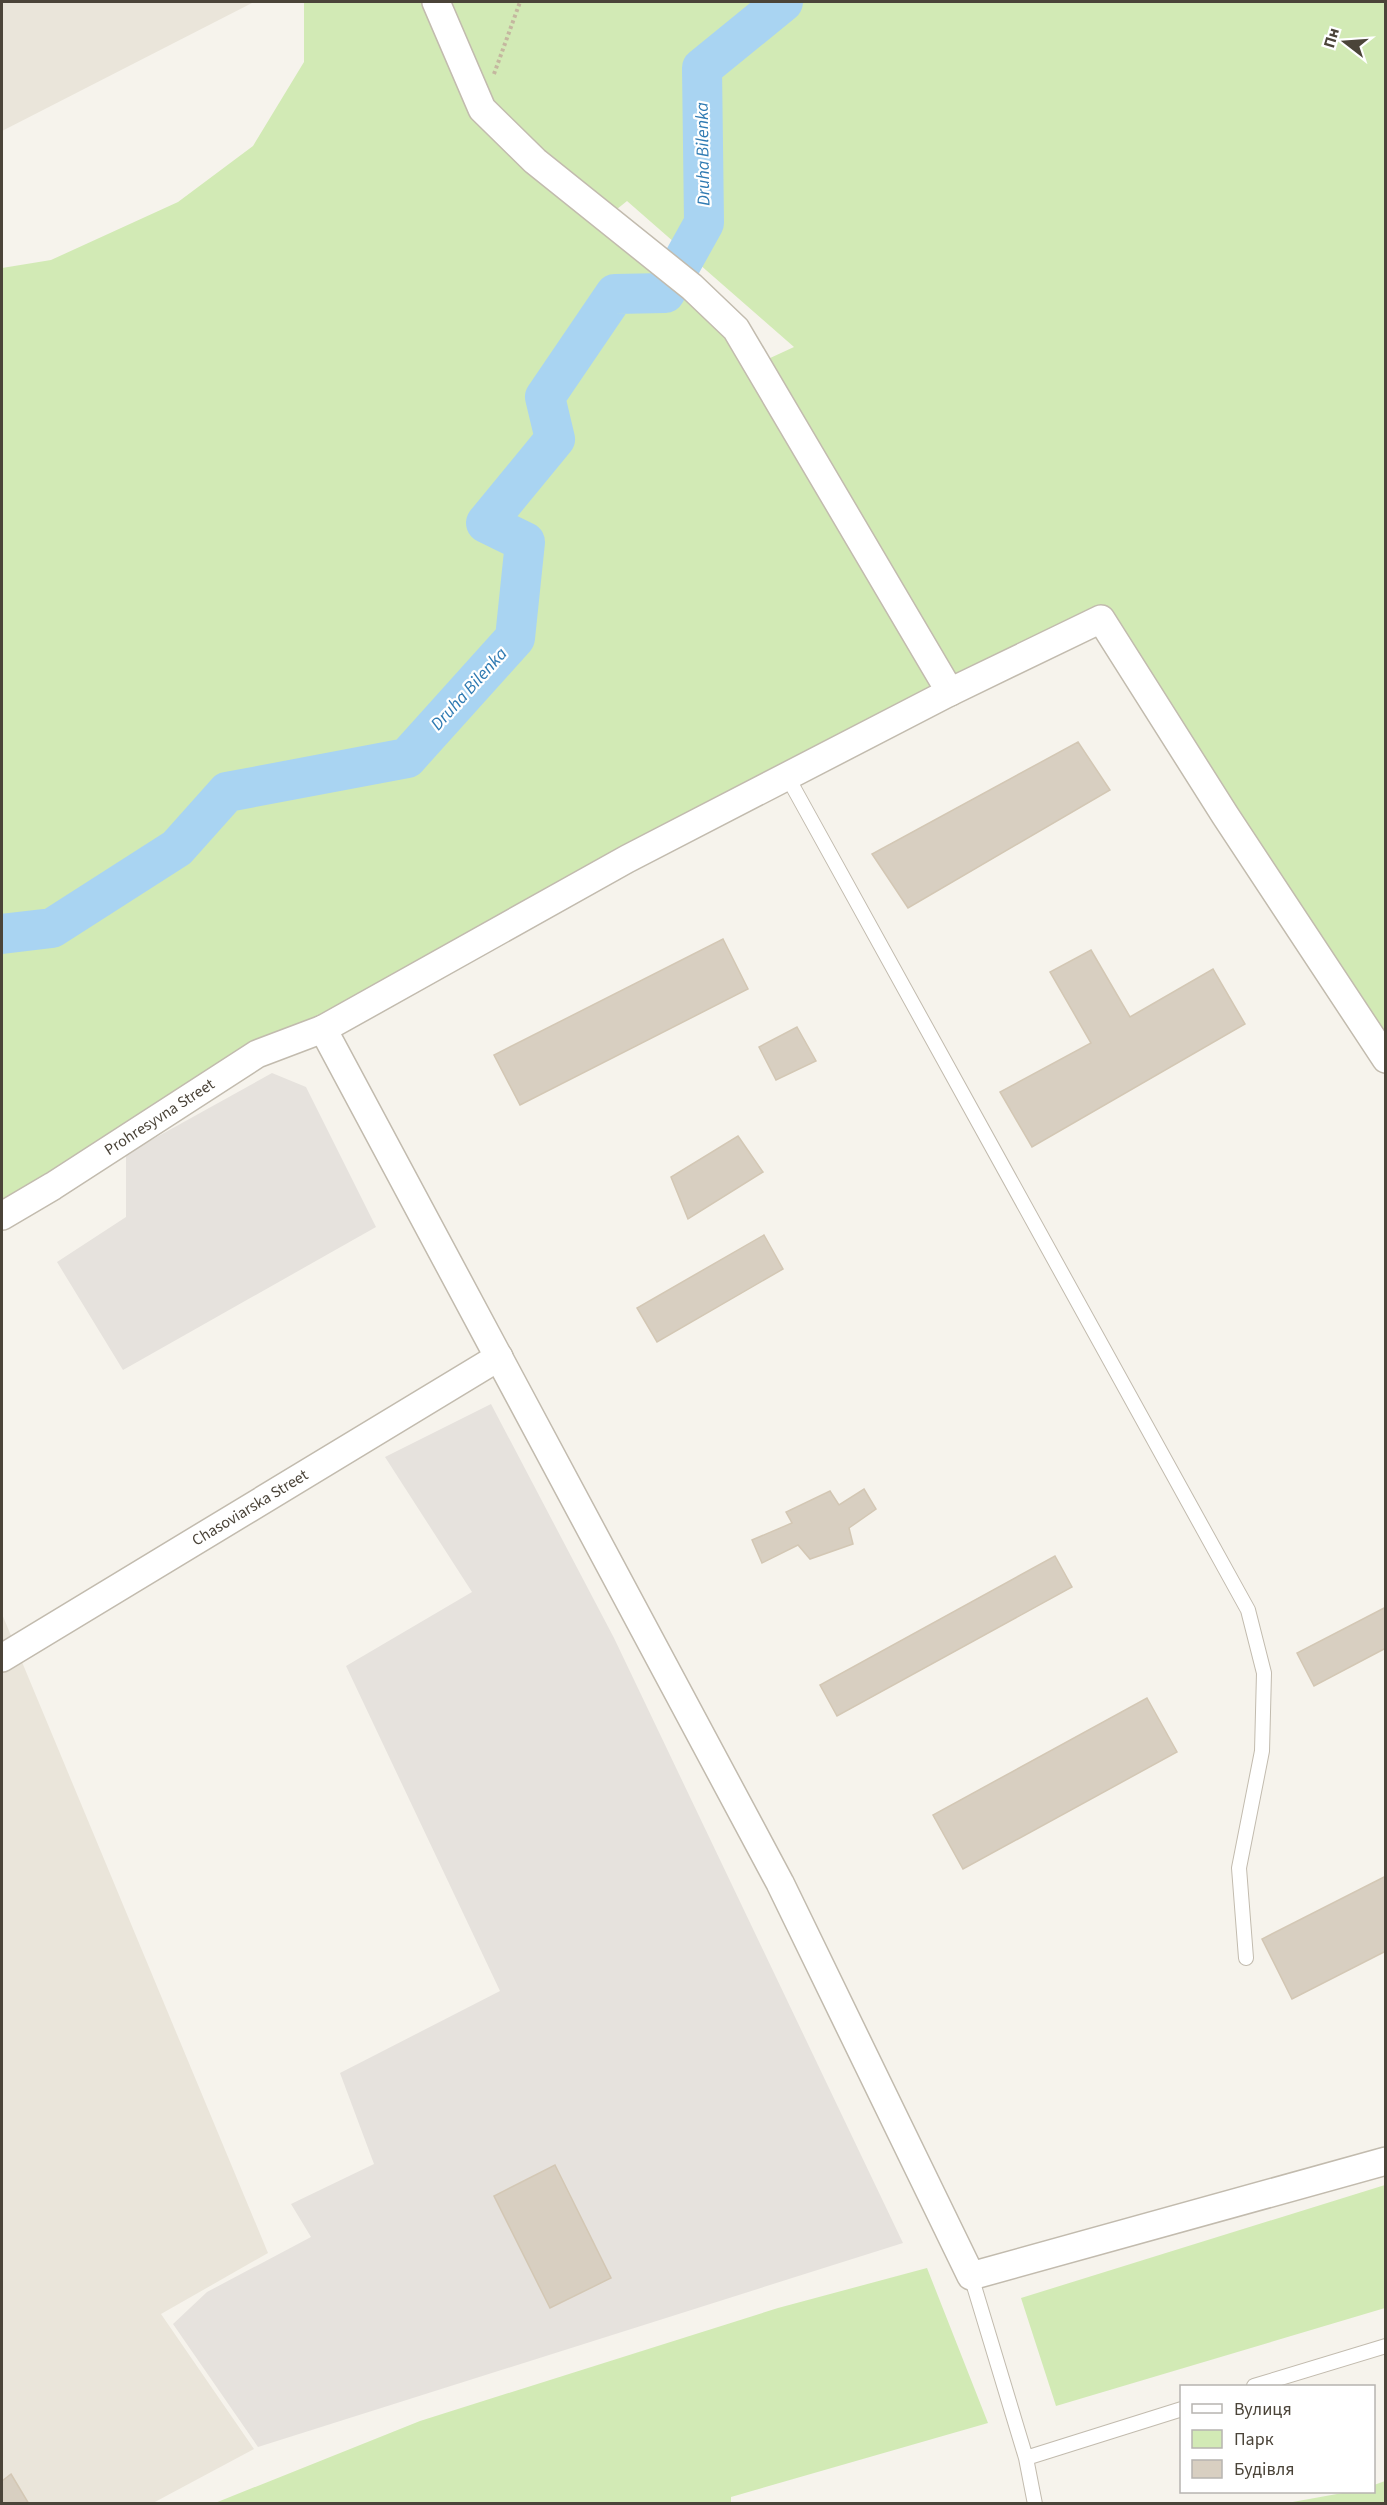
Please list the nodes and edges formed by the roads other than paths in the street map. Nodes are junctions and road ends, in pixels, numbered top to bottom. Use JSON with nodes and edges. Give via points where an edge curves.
{"nodes":[{"id":1,"x":436,"y":2,"type":"edge"},
{"id":2,"x":950,"y":692,"type":"junction"},
{"id":3,"x":787,"y":776,"type":"junction"},
{"id":4,"x":323,"y":1029,"type":"junction"},
{"id":5,"x":1386,"y":1059,"type":"edge"},
{"id":6,"x":2,"y":1216,"type":"edge"},
{"id":7,"x":499,"y":1357,"type":"junction"},
{"id":8,"x":2,"y":1658,"type":"edge"},
{"id":9,"x":1246,"y":1958,"type":"dead end"},
{"id":10,"x":1386,"y":2161,"type":"edge"},
{"id":11,"x":970,"y":2276,"type":"junction"},
{"id":12,"x":1386,"y":2346,"type":"edge"},
{"id":13,"x":1257,"y":2385,"type":"edge"},
{"id":14,"x":1180,"y":2410,"type":"edge"},
{"id":15,"x":1026,"y":2458,"type":"junction"},
{"id":16,"x":1035,"y":2504,"type":"edge"}],
"edges":[{"from":1,"to":2,"type":"street","via":[[482,109],[535,161],[692,287],[736,329]]},
{"from":2,"to":3,"type":"street","name":"Prohresyvna Street"},
{"from":2,"to":5,"type":"street","name":"Prohresyvna Street","via":[[1101,619]]},
{"from":3,"to":4,"type":"street","name":"Prohresyvna Street","via":[[627,859]]},
{"from":3,"to":9,"type":"lane","via":[[1248,1610],[1264,1673],[1262,1750],[1239,1868]]},
{"from":4,"to":6,"type":"street","name":"Prohresyvna Street","via":[[257,1054]]},
{"from":4,"to":7,"type":"street"},
{"from":7,"to":8,"type":"street","name":"Chasoviarska Street"},
{"from":7,"to":11,"type":"street","via":[[780,1883]]},
{"from":10,"to":11,"type":"street"},
{"from":11,"to":15,"type":"lane"},
{"from":12,"to":13,"type":"lane"},
{"from":14,"to":15,"type":"lane"},
{"from":15,"to":16,"type":"lane"}]}
